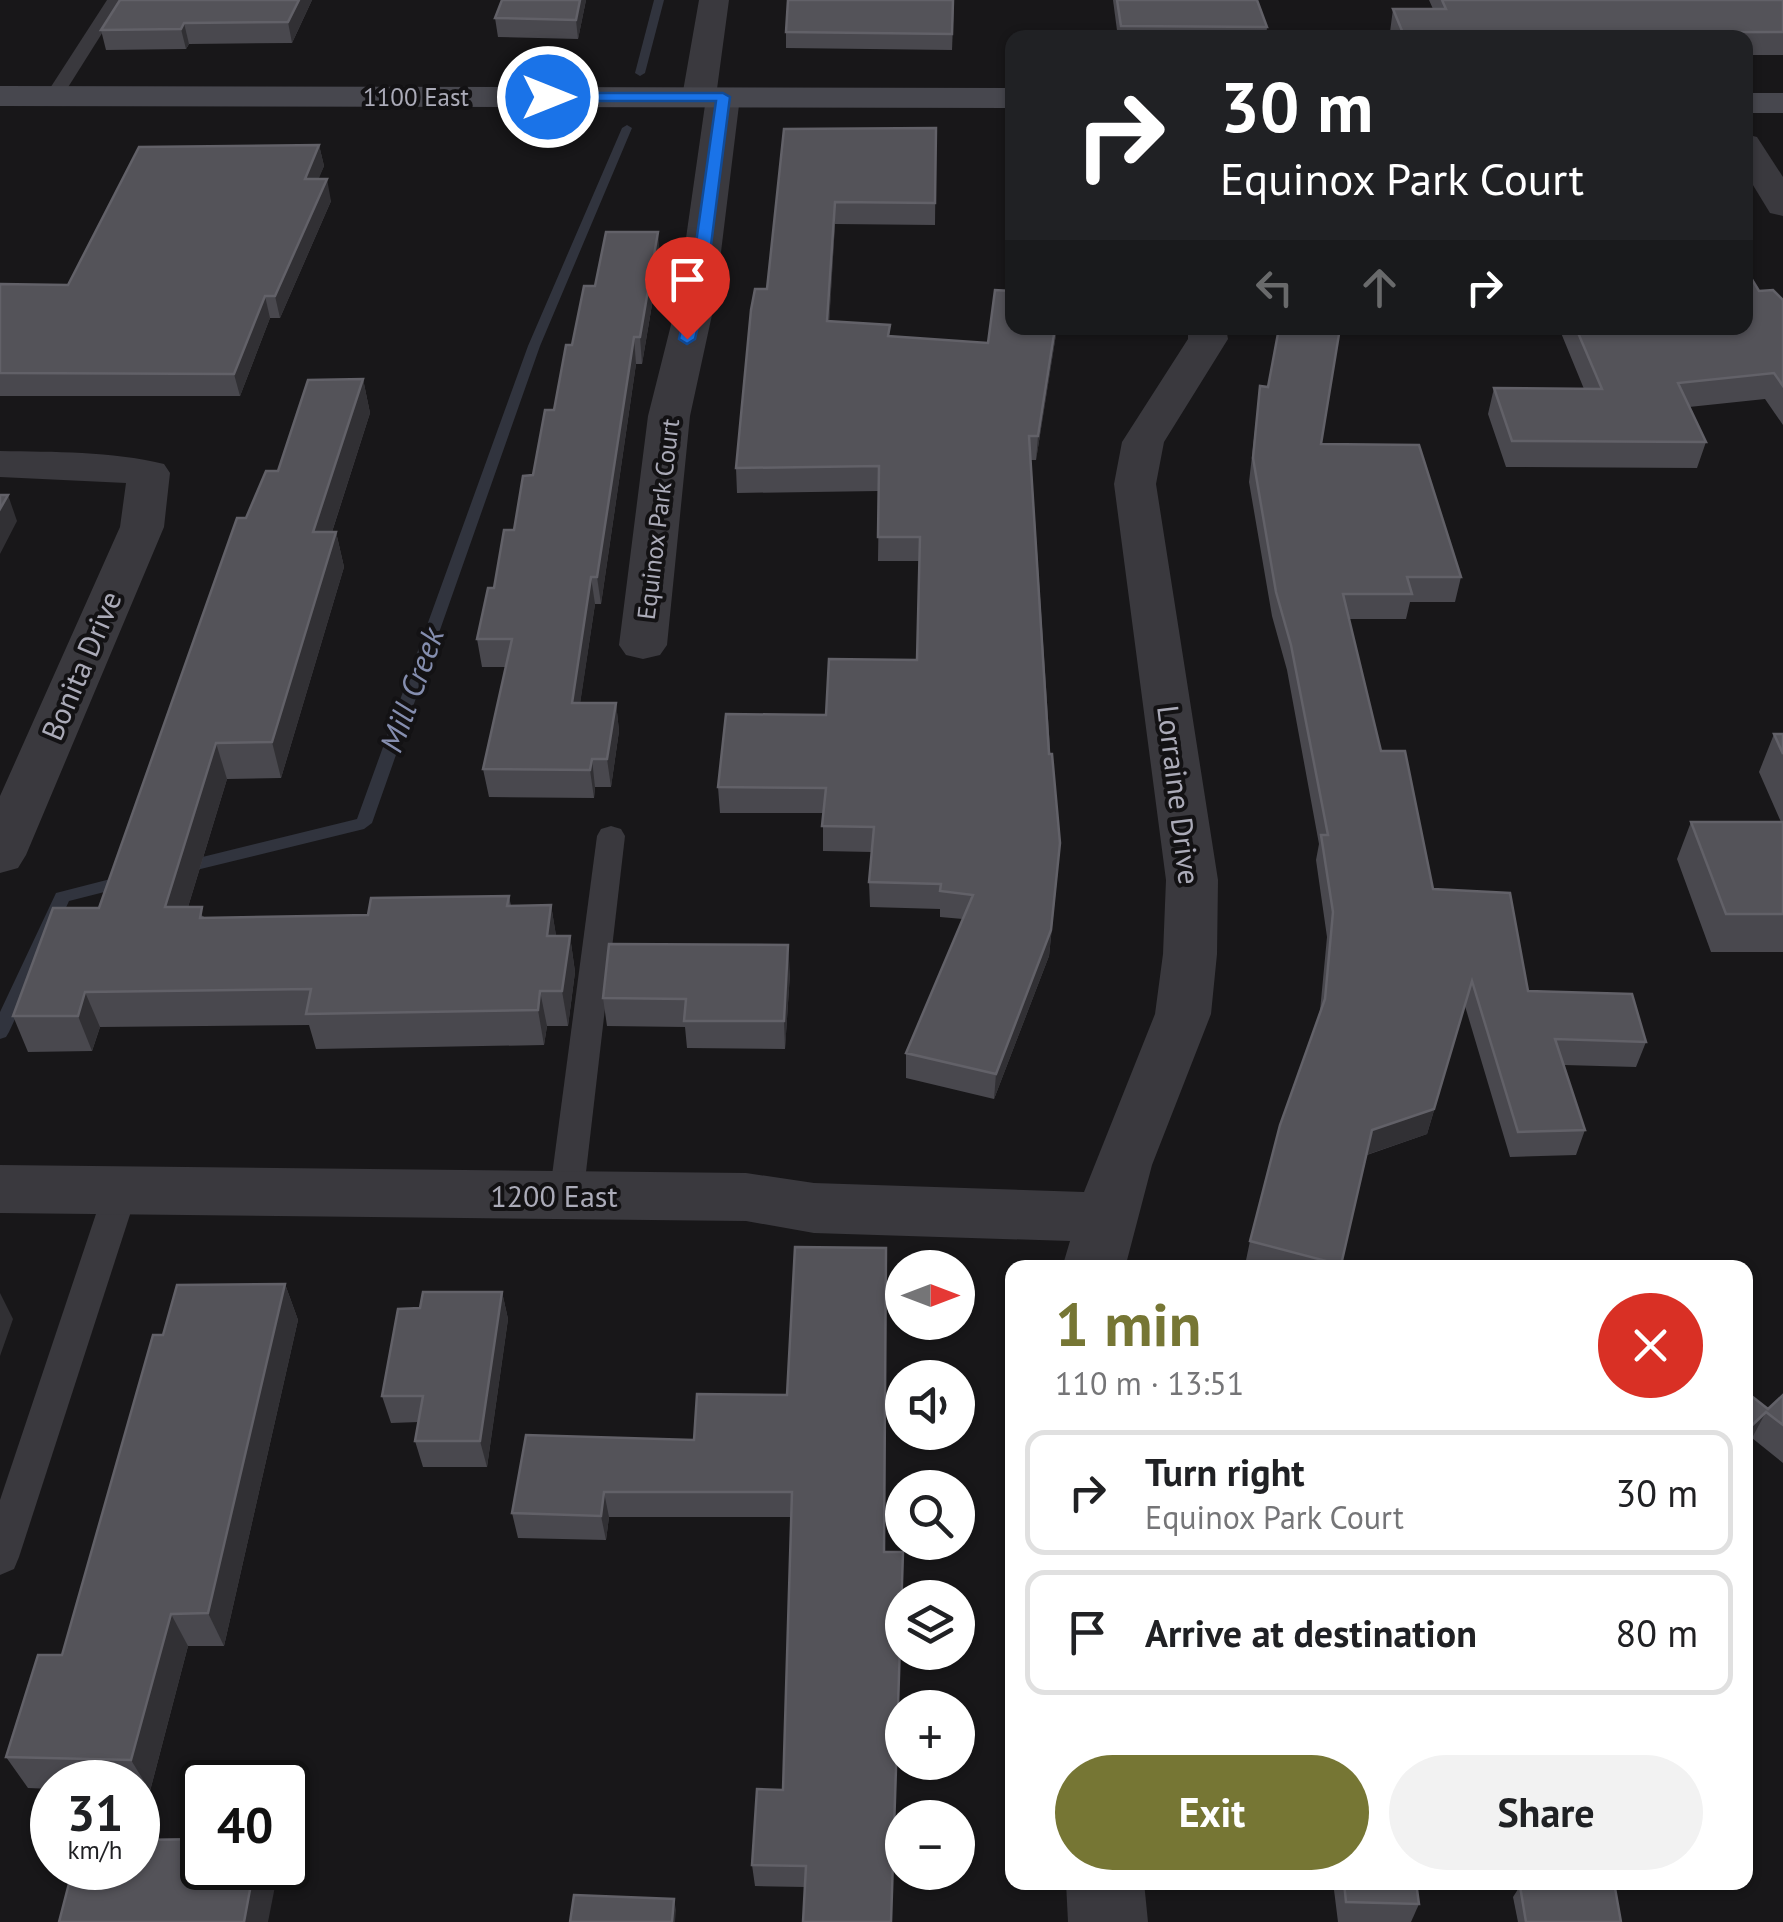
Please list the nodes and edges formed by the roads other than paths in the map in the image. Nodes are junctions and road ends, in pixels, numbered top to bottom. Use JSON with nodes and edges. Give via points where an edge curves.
{"nodes":[{"id":1,"x":115,"y":0,"type":"edge"},
{"id":2,"x":714,"y":0,"type":"edge"},
{"id":3,"x":0,"y":96,"type":"edge"},
{"id":4,"x":54,"y":96,"type":"junction"},
{"id":5,"x":711,"y":97,"type":"junction"},
{"id":6,"x":1005,"y":98,"type":"edge"},
{"id":7,"x":1783,"y":102,"type":"edge"},
{"id":8,"x":1753,"y":103,"type":"edge"},
{"id":9,"x":1753,"y":157,"type":"edge"},
{"id":10,"x":1783,"y":205,"type":"edge"},
{"id":11,"x":1208,"y":335,"type":"edge"},
{"id":12,"x":0,"y":464,"type":"edge"},
{"id":13,"x":643,"y":644,"type":"dead end"},
{"id":14,"x":610,"y":836,"type":"dead end"},
{"id":15,"x":0,"y":856,"type":"edge"},
{"id":16,"x":0,"y":1189,"type":"edge"},
{"id":17,"x":120,"y":1193,"type":"junction"},
{"id":18,"x":566,"y":1198,"type":"junction"},
{"id":19,"x":1100,"y":1242,"type":"edge"},
{"id":20,"x":0,"y":1557,"type":"edge"},
{"id":21,"x":1106,"y":1890,"type":"edge"},
{"id":22,"x":1108,"y":1922,"type":"edge"}],
"edges":[{"from":1,"to":4,"type":"lane"},
{"from":2,"to":5,"type":"street","name":"Equinox Park Court"},
{"from":3,"to":4,"type":"street","name":"1100 East"},
{"from":4,"to":5,"type":"street","name":"1100 East"},
{"from":5,"to":6,"type":"street","name":"1100 East"},
{"from":5,"to":13,"type":"street","name":"Equinox Park Court","via":[[696,300],[669,416]]},
{"from":7,"to":8,"type":"street"},
{"from":9,"to":10,"type":"street"},
{"from":11,"to":19,"type":"street","name":"Lorraine Drive","via":[[1143,442],[1136,484],[1192,880],[1183,1014],[1122,1165]]},
{"from":12,"to":15,"type":"street","name":"Bonita Drive","via":[[149,474],[142,526]]},
{"from":14,"to":18,"type":"lane"},
{"from":16,"to":17,"type":"street","name":"1200 East"},
{"from":17,"to":18,"type":"street","name":"1200 East"},
{"from":17,"to":20,"type":"lane"},
{"from":18,"to":19,"type":"street","name":"1200 East","via":[[746,1197]]},
{"from":21,"to":22,"type":"street"}]}
